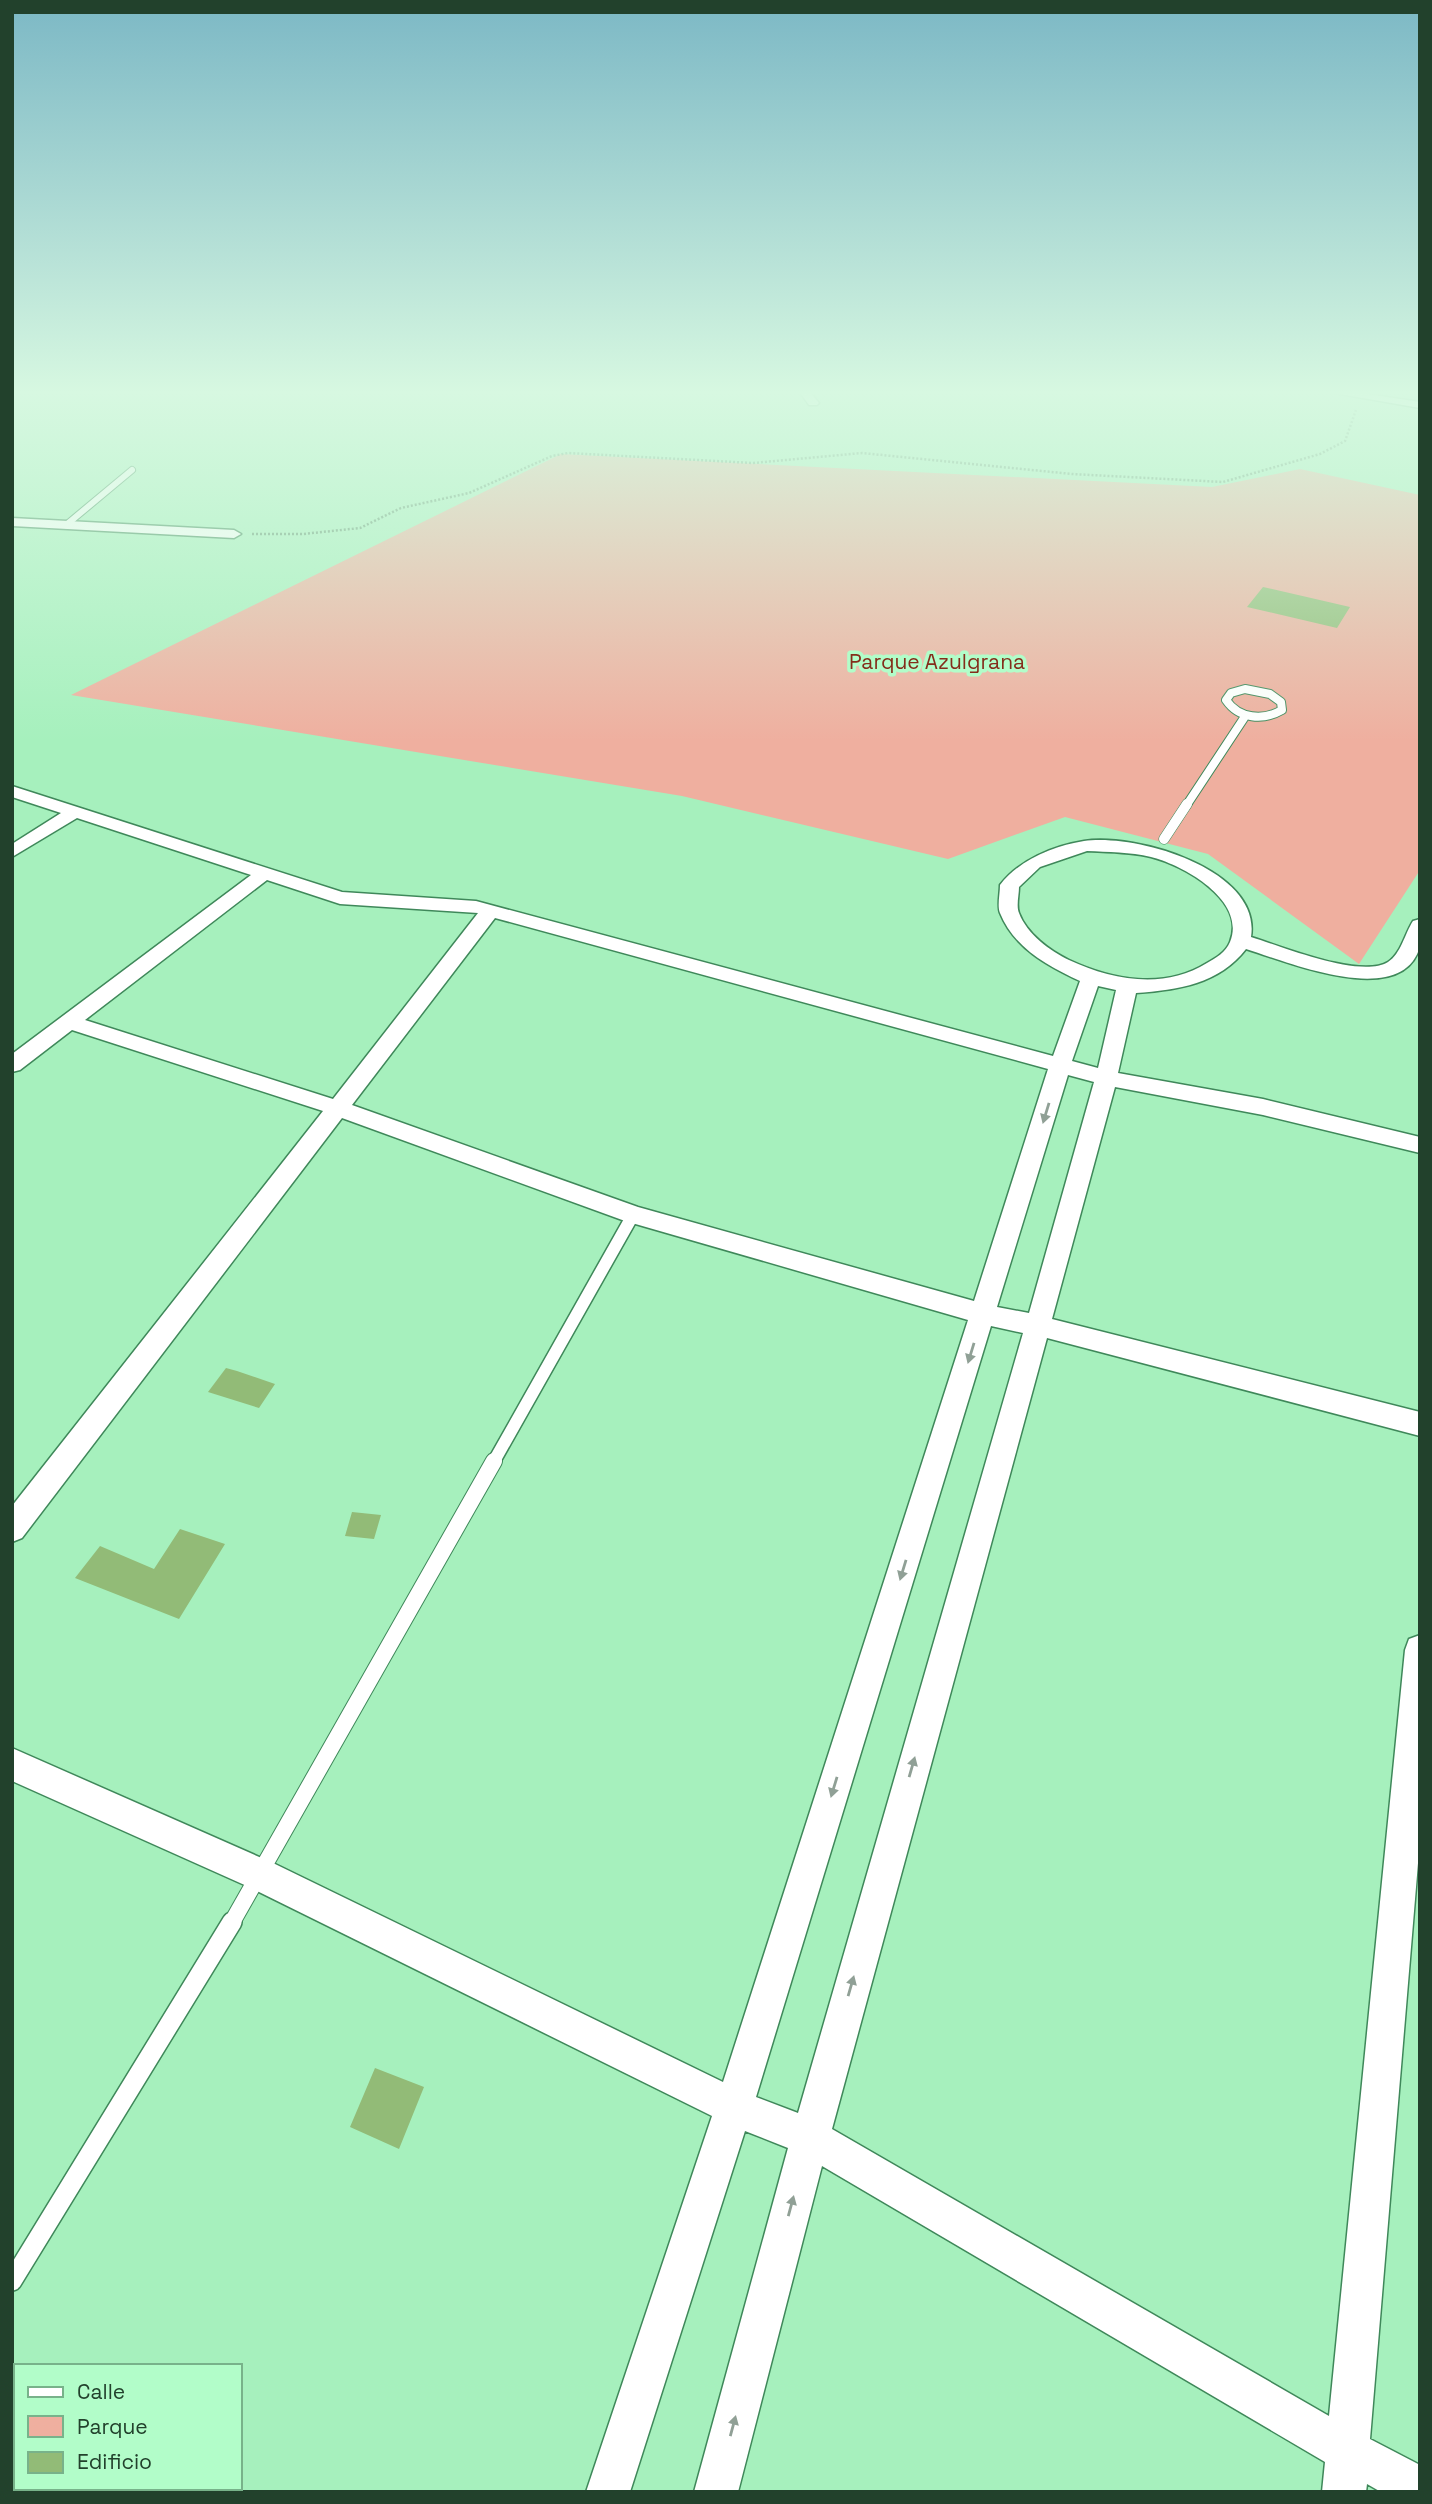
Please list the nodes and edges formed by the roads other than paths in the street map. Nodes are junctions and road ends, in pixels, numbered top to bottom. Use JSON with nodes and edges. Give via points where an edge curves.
{"nodes":[{"id":1,"x":87,"y":508,"type":"edge"},
{"id":2,"x":12,"y":522,"type":"edge"},
{"id":3,"x":66,"y":525,"type":"junction"},
{"id":4,"x":234,"y":534,"type":"road end"},
{"id":5,"x":1246,"y":715,"type":"junction"},
{"id":6,"x":12,"y":791,"type":"edge"},
{"id":7,"x":75,"y":811,"type":"junction"},
{"id":8,"x":1160,"y":845,"type":"junction"},
{"id":9,"x":12,"y":852,"type":"edge"},
{"id":10,"x":264,"y":874,"type":"junction"},
{"id":11,"x":490,"y":911,"type":"junction"},
{"id":12,"x":1419,"y":927,"type":"edge"},
{"id":13,"x":1242,"y":941,"type":"junction"},
{"id":14,"x":1091,"y":978,"type":"junction"},
{"id":15,"x":1127,"y":985,"type":"junction"},
{"id":16,"x":68,"y":1022,"type":"junction"},
{"id":17,"x":1061,"y":1063,"type":"junction"},
{"id":18,"x":12,"y":1065,"type":"edge"},
{"id":19,"x":1108,"y":1077,"type":"junction"},
{"id":20,"x":337,"y":1108,"type":"junction"},
{"id":21,"x":1420,"y":1145,"type":"edge"},
{"id":22,"x":633,"y":1215,"type":"junction"},
{"id":23,"x":984,"y":1314,"type":"junction"},
{"id":24,"x":1035,"y":1325,"type":"junction"},
{"id":25,"x":1420,"y":1424,"type":"edge"},
{"id":26,"x":12,"y":1529,"type":"edge"},
{"id":27,"x":1420,"y":1650,"type":"edge"},
{"id":28,"x":12,"y":1765,"type":"edge"},
{"id":29,"x":261,"y":1875,"type":"junction"},
{"id":30,"x":734,"y":2107,"type":"junction"},
{"id":31,"x":809,"y":2137,"type":"junction"},
{"id":32,"x":12,"y":2281,"type":"edge"},
{"id":33,"x":1346,"y":2450,"type":"junction"},
{"id":34,"x":1420,"y":2489,"type":"edge"},
{"id":35,"x":608,"y":2492,"type":"edge"},
{"id":36,"x":716,"y":2492,"type":"edge"},
{"id":37,"x":1344,"y":2492,"type":"edge"}],
"edges":[{"from":1,"to":3,"type":"lane"},
{"from":2,"to":3,"type":"street"},
{"from":3,"to":4,"type":"street"},
{"from":5,"to":5,"type":"lane","via":[[1272,716],[1283,706],[1262,691],[1231,693],[1228,704]]},
{"from":5,"to":8,"type":"lane"},
{"from":6,"to":7,"type":"street"},
{"from":7,"to":9,"type":"street"},
{"from":7,"to":10,"type":"street"},
{"from":8,"to":13,"type":"street","via":[[1228,894],[1242,917]]},
{"from":8,"to":14,"type":"street","via":[[1064,850],[1029,864],[1012,881],[1006,901],[1012,923],[1028,945],[1056,964]]},
{"from":10,"to":11,"type":"street","via":[[340,898],[425,901]]},
{"from":10,"to":16,"type":"street"},
{"from":11,"to":17,"type":"street"},
{"from":11,"to":20,"type":"street"},
{"from":12,"to":13,"type":"street","via":[[1393,968],[1368,973],[1341,970]]},
{"from":13,"to":15,"type":"street","via":[[1229,962],[1203,977],[1168,986]]},
{"from":14,"to":15,"type":"street"},
{"from":14,"to":17,"type":"street"},
{"from":15,"to":19,"type":"street"},
{"from":16,"to":18,"type":"street"},
{"from":16,"to":20,"type":"street"},
{"from":17,"to":19,"type":"street"},
{"from":17,"to":23,"type":"street","one_way":true},
{"from":19,"to":21,"type":"street","via":[[1141,1087],[1263,1107]]},
{"from":19,"to":24,"type":"street"},
{"from":20,"to":22,"type":"street"},
{"from":20,"to":26,"type":"street"},
{"from":22,"to":23,"type":"street"},
{"from":22,"to":29,"type":"lane"},
{"from":23,"to":24,"type":"street"},
{"from":23,"to":30,"type":"street","one_way":true},
{"from":24,"to":25,"type":"street"},
{"from":31,"to":24,"type":"street","one_way":true},
{"from":27,"to":33,"type":"street"},
{"from":28,"to":29,"type":"street"},
{"from":29,"to":30,"type":"street"},
{"from":29,"to":32,"type":"lane"},
{"from":30,"to":31,"type":"street"},
{"from":30,"to":35,"type":"street"},
{"from":31,"to":33,"type":"street"},
{"from":36,"to":31,"type":"street","one_way":true},
{"from":33,"to":34,"type":"street"},
{"from":33,"to":37,"type":"street"}]}
